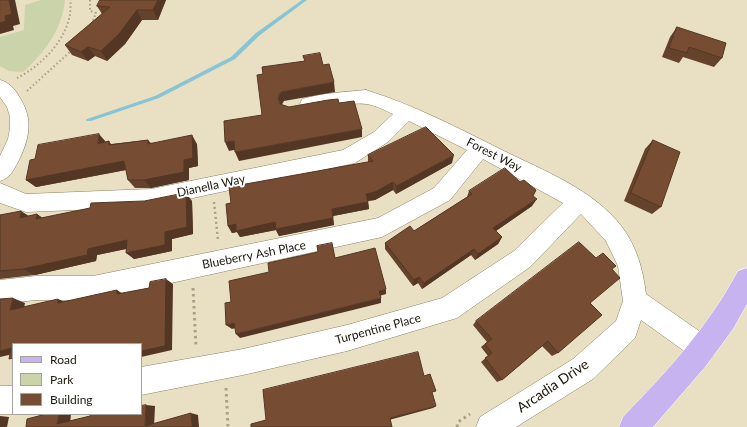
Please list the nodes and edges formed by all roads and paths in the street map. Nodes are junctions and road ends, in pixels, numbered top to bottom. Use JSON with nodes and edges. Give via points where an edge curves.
{"nodes":[{"id":1,"x":71,"y":0,"type":"edge"},
{"id":2,"x":90,"y":0,"type":"edge"},
{"id":3,"x":89,"y":30,"type":"edge"},
{"id":4,"x":76,"y":45,"type":"edge"},
{"id":5,"x":6,"y":82,"type":"edge"},
{"id":6,"x":25,"y":92,"type":"dead end"},
{"id":7,"x":291,"y":107,"type":"edge"},
{"id":8,"x":406,"y":112,"type":"junction"},
{"id":9,"x":480,"y":149,"type":"junction"},
{"id":10,"x":0,"y":173,"type":"edge"},
{"id":11,"x":0,"y":192,"type":"edge"},
{"id":12,"x":214,"y":198,"type":"dead end"},
{"id":13,"x":579,"y":201,"type":"junction"},
{"id":14,"x":218,"y":240,"type":"dead end"},
{"id":15,"x":192,"y":268,"type":"junction"},
{"id":16,"x":747,"y":279,"type":"edge"},
{"id":17,"x":0,"y":292,"type":"edge"},
{"id":18,"x":635,"y":301,"type":"junction"},
{"id":19,"x":703,"y":349,"type":"junction"},
{"id":20,"x":225,"y":365,"type":"junction"},
{"id":21,"x":197,"y":371,"type":"junction"},
{"id":22,"x":142,"y":381,"type":"edge"},
{"id":23,"x":0,"y":400,"type":"edge"},
{"id":24,"x":12,"y":400,"type":"edge"},
{"id":25,"x":228,"y":427,"type":"edge"},
{"id":26,"x":490,"y":427,"type":"edge"},
{"id":27,"x":633,"y":427,"type":"edge"}],
"edges":[{"from":1,"to":5,"type":"path","via":[[70,18],[55,49],[23,75]]},
{"from":2,"to":3,"type":"path","via":[[90,11],[96,13]]},
{"from":4,"to":6,"type":"path","via":[[61,62]]},
{"from":5,"to":10,"type":"street","via":[[16,103],[20,121],[13,154]]},
{"from":7,"to":8,"type":"street","name":"Forest Way","via":[[366,97]]},
{"from":8,"to":9,"type":"street","name":"Forest Way"},
{"from":8,"to":11,"type":"street","name":"Dianella Way","via":[[380,137],[348,157],[158,197],[28,203],[14,200]]},
{"from":9,"to":13,"type":"street","name":"Forest Way"},
{"from":9,"to":15,"type":"street","name":"Blueberry Ash Place","via":[[442,194],[382,227]]},
{"from":12,"to":14,"type":"path"},
{"from":13,"to":18,"type":"street","name":"Forest Way","via":[[591,209],[614,234],[630,265]]},
{"from":13,"to":20,"type":"street","name":"Turpentine Place","via":[[522,259],[448,309],[347,338]]},
{"from":15,"to":17,"type":"street","name":"Blueberry Ash Place","via":[[93,288],[31,288]]},
{"from":15,"to":21,"type":"path"},
{"from":16,"to":19,"type":"main road"},
{"from":18,"to":19,"type":"street"},
{"from":18,"to":26,"type":"street","name":"Arcadia Drive","via":[[626,329],[583,369]]},
{"from":19,"to":27,"type":"main road","via":[[676,383]]},
{"from":20,"to":21,"type":"street","name":"Turpentine Place"},
{"from":20,"to":25,"type":"path"},
{"from":21,"to":22,"type":"street","name":"Turpentine Place"},
{"from":23,"to":24,"type":"street"}]}
